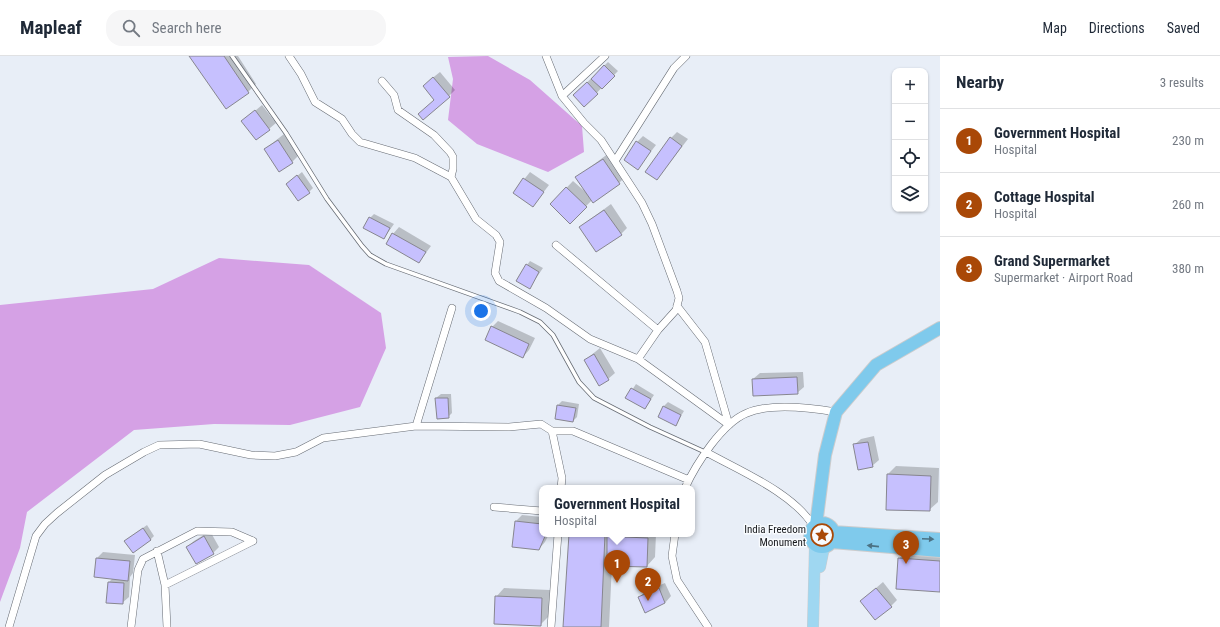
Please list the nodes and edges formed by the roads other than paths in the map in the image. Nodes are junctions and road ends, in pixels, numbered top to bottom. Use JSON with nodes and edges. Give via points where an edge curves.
{"nodes":[{"id":1,"x":232,"y":56,"type":"edge"},
{"id":2,"x":289,"y":56,"type":"edge"},
{"id":3,"x":546,"y":56,"type":"edge"},
{"id":4,"x":605,"y":56,"type":"edge"},
{"id":5,"x":686,"y":56,"type":"edge"},
{"id":6,"x":382,"y":82,"type":"dead end"},
{"id":7,"x":562,"y":96,"type":"junction"},
{"id":8,"x":616,"y":160,"type":"junction"},
{"id":9,"x":451,"y":177,"type":"junction"},
{"id":10,"x":556,"y":245,"type":"dead end"},
{"id":11,"x":677,"y":306,"type":"junction"},
{"id":12,"x":452,"y":308,"type":"dead end"},
{"id":13,"x":940,"y":328,"type":"edge"},
{"id":14,"x":658,"y":330,"type":"junction"},
{"id":15,"x":638,"y":359,"type":"junction"},
{"id":16,"x":836,"y":412,"type":"junction"},
{"id":17,"x":729,"y":425,"type":"junction"},
{"id":18,"x":416,"y":426,"type":"junction"},
{"id":19,"x":552,"y":431,"type":"junction"},
{"id":20,"x":706,"y":452,"type":"junction"},
{"id":21,"x":689,"y":480,"type":"junction"},
{"id":22,"x":561,"y":485,"type":"edge"},
{"id":23,"x":687,"y":485,"type":"edge"},
{"id":24,"x":494,"y":507,"type":"dead end"},
{"id":25,"x":539,"y":511,"type":"edge"},
{"id":26,"x":823,"y":534,"type":"junction"},
{"id":27,"x":558,"y":537,"type":"edge"},
{"id":28,"x":674,"y":537,"type":"edge"},
{"id":29,"x":940,"y":539,"type":"edge"},
{"id":30,"x":157,"y":551,"type":"junction"},
{"id":31,"x":940,"y":551,"type":"edge"},
{"id":32,"x":165,"y":586,"type":"junction"},
{"id":33,"x":9,"y":627,"type":"edge"},
{"id":34,"x":132,"y":627,"type":"edge"},
{"id":35,"x":167,"y":627,"type":"edge"},
{"id":36,"x":551,"y":627,"type":"edge"},
{"id":37,"x":708,"y":627,"type":"edge"},
{"id":38,"x":813,"y":627,"type":"edge"}],
"edges":[{"from":1,"to":20,"type":"lane","via":[[286,133],[327,199],[370,255],[386,264],[520,312],[540,322],[553,335],[579,382],[594,398]]},
{"from":2,"to":9,"type":"street","via":[[315,102],[342,119],[360,142],[415,158]]},
{"from":3,"to":7,"type":"street"},
{"from":4,"to":7,"type":"street"},
{"from":5,"to":8,"type":"street","via":[[674,68]]},
{"from":6,"to":9,"type":"street","via":[[394,95],[398,110],[434,135],[450,152],[453,163]]},
{"from":7,"to":8,"type":"street"},
{"from":8,"to":11,"type":"street","via":[[652,224],[677,291]]},
{"from":9,"to":15,"type":"street","via":[[476,219],[496,235],[500,242],[495,273],[499,281],[546,308],[590,339]]},
{"from":10,"to":14,"type":"street"},
{"from":11,"to":14,"type":"street"},
{"from":11,"to":17,"type":"street","via":[[705,342]]},
{"from":12,"to":18,"type":"street"},
{"from":13,"to":16,"type":"highway","via":[[876,365]]},
{"from":14,"to":15,"type":"street"},
{"from":15,"to":17,"type":"street"},
{"from":16,"to":17,"type":"street","via":[[807,407],[764,409],[748,412]]},
{"from":16,"to":26,"type":"highway","via":[[825,455],[822,483]]},
{"from":17,"to":20,"type":"street"},
{"from":18,"to":19,"type":"street","via":[[510,427],[541,424]]},
{"from":18,"to":33,"type":"street","via":[[323,438],[296,452],[275,456],[251,455],[199,444],[159,446],[144,452],[105,475],[45,524],[36,536]]},
{"from":19,"to":21,"type":"street","via":[[573,431]]},
{"from":19,"to":22,"type":"street"},
{"from":20,"to":21,"type":"street"},
{"from":20,"to":26,"type":"street","via":[[783,495],[800,508]]},
{"from":21,"to":23,"type":"street"},
{"from":24,"to":25,"type":"street"},
{"from":26,"to":29,"type":"highway","one_way":true},
{"from":31,"to":26,"type":"highway","one_way":true},
{"from":26,"to":38,"type":"main road"},
{"from":27,"to":36,"type":"street"},
{"from":28,"to":37,"type":"street","via":[[672,556],[677,580]]},
{"from":30,"to":32,"type":"street"},
{"from":30,"to":32,"type":"street","via":[[197,531],[232,532],[253,541]]},
{"from":30,"to":34,"type":"street","via":[[139,563]]},
{"from":32,"to":35,"type":"street"}]}
